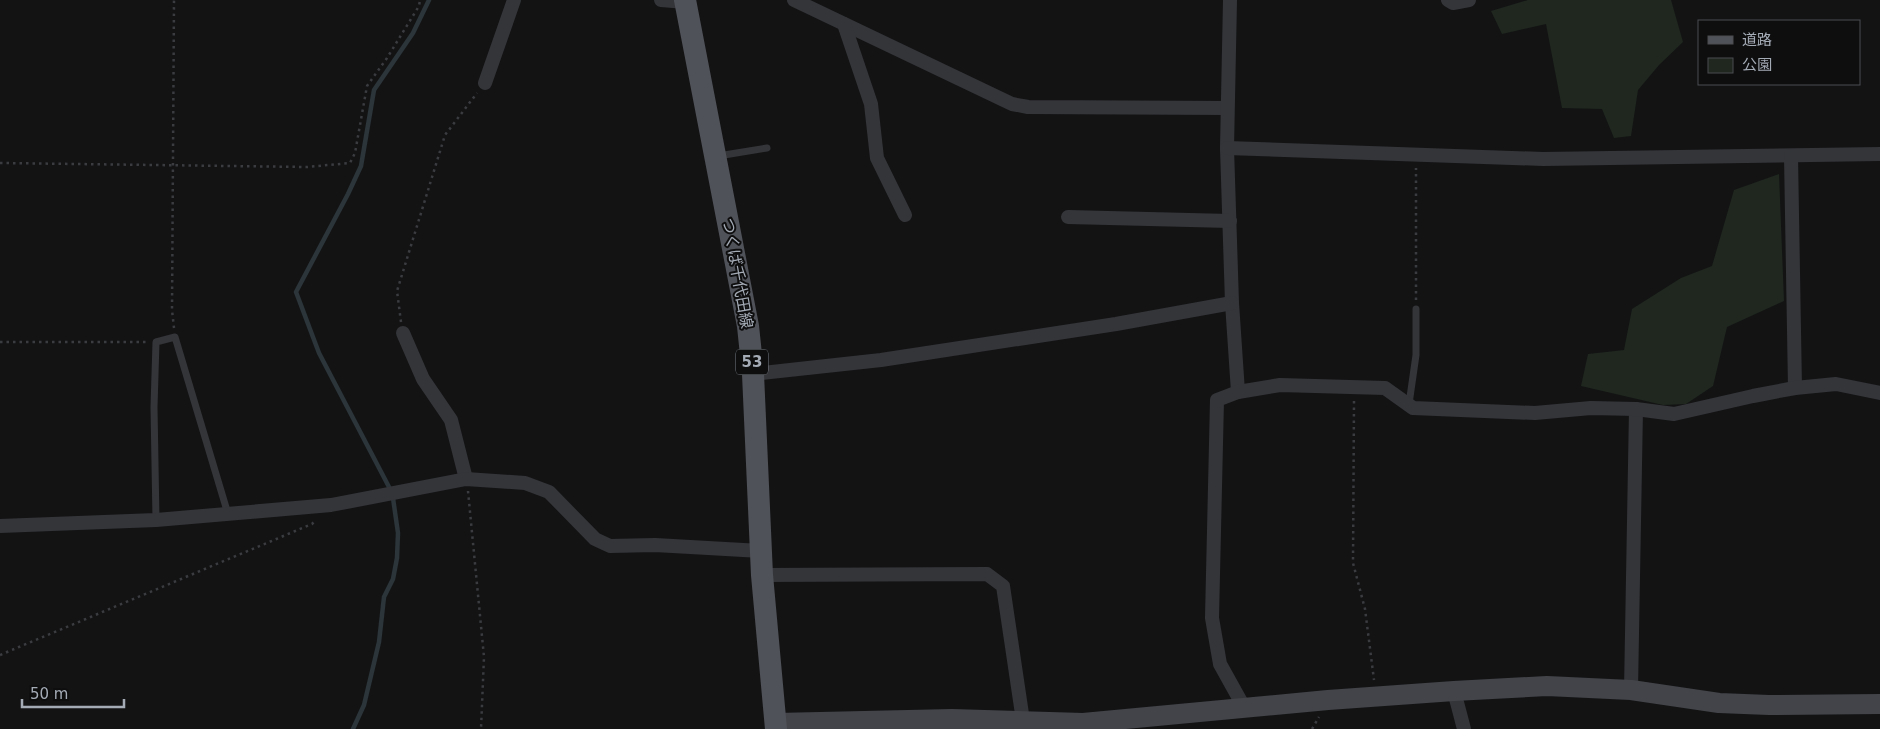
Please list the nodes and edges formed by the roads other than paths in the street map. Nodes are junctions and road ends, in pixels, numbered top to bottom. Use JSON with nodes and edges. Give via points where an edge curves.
{"nodes":[{"id":1,"x":514,"y":0,"type":"edge"},
{"id":2,"x":661,"y":0,"type":"edge"},
{"id":3,"x":794,"y":0,"type":"edge"},
{"id":4,"x":1230,"y":0,"type":"edge"},
{"id":5,"x":1448,"y":0,"type":"edge"},
{"id":6,"x":1469,"y":0,"type":"edge"},
{"id":7,"x":686,"y":1,"type":"edge"},
{"id":8,"x":844,"y":24,"type":"junction"},
{"id":9,"x":485,"y":83,"type":"road end"},
{"id":10,"x":1227,"y":108,"type":"junction"},
{"id":11,"x":767,"y":148,"type":"dead end"},
{"id":12,"x":1227,"y":148,"type":"junction"},
{"id":13,"x":1880,"y":154,"type":"edge"},
{"id":14,"x":716,"y":156,"type":"junction"},
{"id":15,"x":1791,"y":156,"type":"junction"},
{"id":16,"x":904,"y":215,"type":"dead end"},
{"id":17,"x":1068,"y":217,"type":"dead end"},
{"id":18,"x":1230,"y":221,"type":"junction"},
{"id":19,"x":1232,"y":303,"type":"junction"},
{"id":20,"x":1416,"y":309,"type":"road end"},
{"id":21,"x":403,"y":333,"type":"road end"},
{"id":22,"x":753,"y":374,"type":"junction"},
{"id":23,"x":1795,"y":388,"type":"junction"},
{"id":24,"x":1238,"y":392,"type":"junction"},
{"id":25,"x":1880,"y":393,"type":"edge"},
{"id":26,"x":1409,"y":404,"type":"junction"},
{"id":27,"x":1636,"y":410,"type":"junction"},
{"id":28,"x":466,"y":479,"type":"junction"},
{"id":29,"x":228,"y":515,"type":"junction"},
{"id":30,"x":156,"y":520,"type":"junction"},
{"id":31,"x":0,"y":526,"type":"edge"},
{"id":32,"x":760,"y":551,"type":"junction"},
{"id":33,"x":762,"y":575,"type":"junction"},
{"id":34,"x":1454,"y":690,"type":"junction"},
{"id":35,"x":1631,"y":690,"type":"junction"},
{"id":36,"x":1880,"y":704,"type":"edge"},
{"id":37,"x":1245,"y":709,"type":"junction"},
{"id":38,"x":1020,"y":725,"type":"edge"},
{"id":39,"x":776,"y":726,"type":"edge"},
{"id":40,"x":1464,"y":729,"type":"edge"}],
"edges":[{"from":1,"to":9,"type":"street"},
{"from":2,"to":7,"type":"street"},
{"from":3,"to":8,"type":"street"},
{"from":4,"to":10,"type":"street"},
{"from":5,"to":6,"type":"street","via":[[1453,3]]},
{"from":7,"to":14,"type":"main road","name":"つくば千代田線","number":"53"},
{"from":8,"to":10,"type":"street","via":[[1012,104],[1028,107]]},
{"from":8,"to":16,"type":"street","via":[[871,104],[877,158]]},
{"from":10,"to":12,"type":"street"},
{"from":11,"to":14,"type":"lane"},
{"from":12,"to":15,"type":"street","via":[[1543,159]]},
{"from":12,"to":18,"type":"street"},
{"from":13,"to":15,"type":"street"},
{"from":14,"to":22,"type":"main road","name":"つくば千代田線","number":"53","via":[[741,284]]},
{"from":15,"to":23,"type":"street"},
{"from":17,"to":18,"type":"street"},
{"from":18,"to":19,"type":"street"},
{"from":19,"to":22,"type":"street","via":[[881,360]]},
{"from":19,"to":24,"type":"street"},
{"from":20,"to":26,"type":"lane","via":[[1416,355]]},
{"from":21,"to":28,"type":"street","via":[[423,379],[451,420]]},
{"from":22,"to":32,"type":"main road","name":"つくば千代田線","number":"53"},
{"from":23,"to":25,"type":"street","via":[[1836,384]]},
{"from":23,"to":27,"type":"street","via":[[1674,414]]},
{"from":24,"to":26,"type":"street","via":[[1280,385],[1385,388]]},
{"from":24,"to":37,"type":"street","via":[[1217,400],[1212,618],[1220,664]]},
{"from":26,"to":27,"type":"street","via":[[1413,408],[1535,413],[1591,408]]},
{"from":27,"to":35,"type":"street"},
{"from":28,"to":29,"type":"street","via":[[331,505]]},
{"from":28,"to":32,"type":"street","via":[[525,483],[549,492],[595,539],[610,546]]},
{"from":29,"to":30,"type":"street"},
{"from":29,"to":30,"type":"lane","via":[[174,337],[156,342]]},
{"from":30,"to":31,"type":"street"},
{"from":32,"to":33,"type":"main road","name":"つくば千代田線","number":"53"},
{"from":33,"to":38,"type":"street","via":[[987,574],[1003,586],[1022,714]]},
{"from":33,"to":39,"type":"main road","name":"つくば千代田線","number":"53"},
{"from":34,"to":35,"type":"street","via":[[1547,686]]},
{"from":34,"to":37,"type":"street"},
{"from":34,"to":40,"type":"street"},
{"from":35,"to":36,"type":"street","via":[[1719,703]]},
{"from":37,"to":38,"type":"street"},
{"from":38,"to":39,"type":"street","via":[[952,719]]}]}
